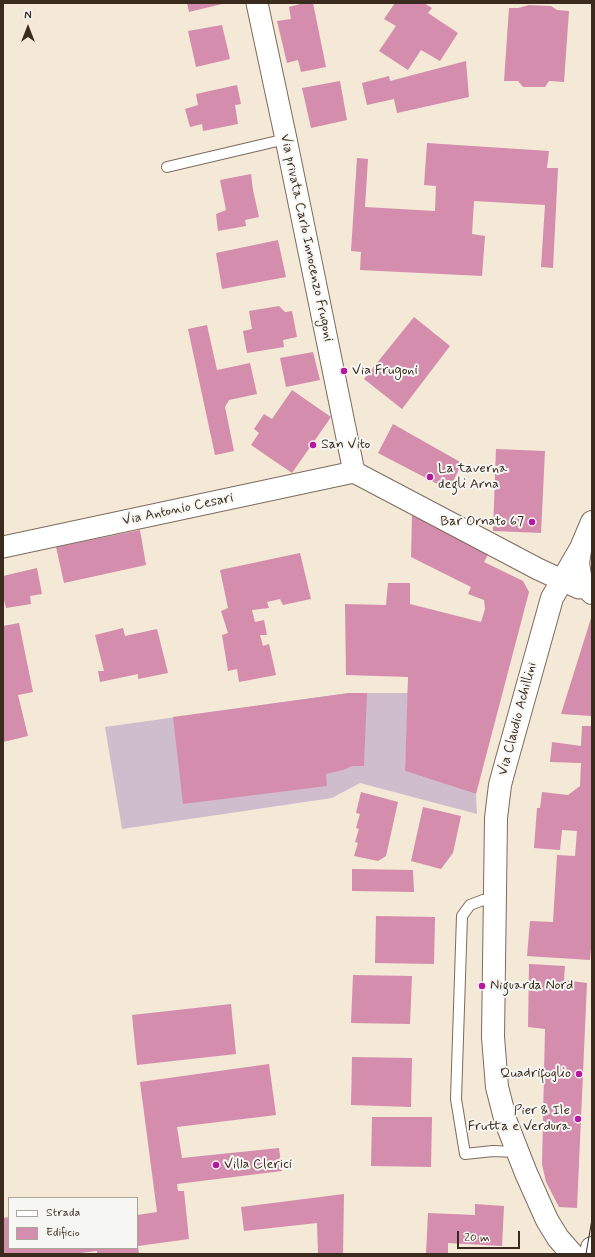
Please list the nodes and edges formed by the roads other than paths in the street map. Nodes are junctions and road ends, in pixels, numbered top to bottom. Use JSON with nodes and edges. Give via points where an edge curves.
{"nodes":[{"id":1,"x":257,"y":3,"type":"edge"},
{"id":2,"x":286,"y":139,"type":"junction"},
{"id":3,"x":167,"y":167,"type":"dead end"},
{"id":4,"x":354,"y":472,"type":"junction"},
{"id":5,"x":592,"y":522,"type":"edge"},
{"id":6,"x":586,"y":541,"type":"edge"},
{"id":7,"x":3,"y":547,"type":"edge"},
{"id":8,"x":563,"y":580,"type":"junction"},
{"id":9,"x":592,"y":593,"type":"edge"},
{"id":10,"x":495,"y":900,"type":"junction"},
{"id":11,"x":517,"y":1152,"type":"junction"},
{"id":12,"x":592,"y":1248,"type":"edge"},
{"id":13,"x":572,"y":1254,"type":"edge"},
{"id":14,"x":591,"y":1254,"type":"edge"}],
"edges":[{"from":1,"to":2,"type":"street","name":"Via privata Carlo Innocenzo Frugoni"},
{"from":2,"to":3,"type":"lane"},
{"from":2,"to":4,"type":"street","name":"Via privata Carlo Innocenzo Frugoni"},
{"from":4,"to":7,"type":"street","name":"Via Antonio Cesari"},
{"from":4,"to":8,"type":"street"},
{"from":5,"to":6,"type":"main road"},
{"from":6,"to":8,"type":"main road","name":"Via Claudio Achillini"},
{"from":6,"to":9,"type":"main road","via":[[578,563],[579,572],[585,586]]},
{"from":8,"to":9,"type":"street"},
{"from":8,"to":10,"type":"main road","name":"Via Claudio Achillini","via":[[552,598],[547,614],[500,785],[496,818]]},
{"from":10,"to":11,"type":"main road","name":"Via Claudio Achillini","via":[[493,1052],[500,1102]]},
{"from":10,"to":11,"type":"lane","via":[[483,900],[470,905],[462,916],[456,1099],[465,1154]]},
{"from":11,"to":13,"type":"main road","name":"Via Claudio Achillini","via":[[547,1220]]},
{"from":12,"to":14,"type":"main road"}]}
